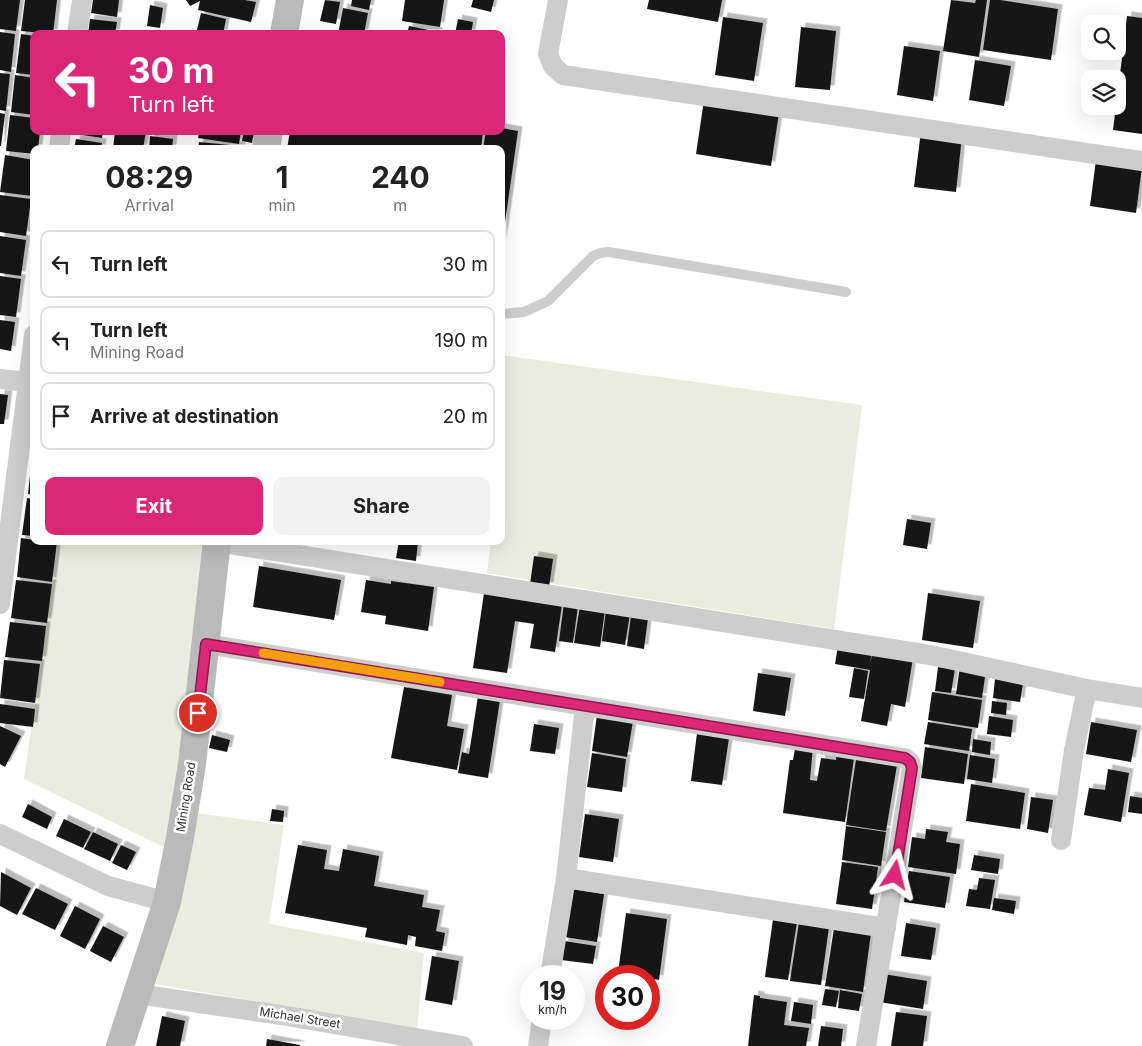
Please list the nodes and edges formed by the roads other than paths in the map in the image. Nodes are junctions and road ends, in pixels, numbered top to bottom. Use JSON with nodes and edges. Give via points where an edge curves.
{"nodes":[{"id":1,"x":82,"y":0,"type":"edge"},
{"id":2,"x":290,"y":0,"type":"edge"},
{"id":3,"x":558,"y":0,"type":"edge"},
{"id":4,"x":78,"y":30,"type":"edge"},
{"id":5,"x":285,"y":30,"type":"edge"},
{"id":6,"x":1142,"y":161,"type":"edge"},
{"id":7,"x":846,"y":292,"type":"dead end"},
{"id":8,"x":505,"y":314,"type":"edge"},
{"id":9,"x":30,"y":366,"type":"edge"},
{"id":10,"x":0,"y":379,"type":"edge"},
{"id":11,"x":28,"y":382,"type":"junction"},
{"id":12,"x":217,"y":545,"type":"edge"},
{"id":13,"x":236,"y":545,"type":"edge"},
{"id":14,"x":0,"y":604,"type":"edge"},
{"id":15,"x":206,"y":644,"type":"junction"},
{"id":16,"x":1087,"y":689,"type":"junction"},
{"id":17,"x":1142,"y":698,"type":"edge"},
{"id":18,"x":585,"y":706,"type":"junction"},
{"id":19,"x":0,"y":834,"type":"edge"},
{"id":20,"x":1061,"y":840,"type":"dead end"},
{"id":21,"x":566,"y":878,"type":"junction"},
{"id":22,"x":167,"y":902,"type":"junction"},
{"id":23,"x":886,"y":928,"type":"junction"},
{"id":24,"x":552,"y":965,"type":"edge"},
{"id":25,"x":137,"y":994,"type":"junction"},
{"id":26,"x":540,"y":1030,"type":"edge"},
{"id":27,"x":401,"y":1041,"type":"edge"},
{"id":28,"x":120,"y":1046,"type":"edge"},
{"id":29,"x":463,"y":1046,"type":"edge"},
{"id":30,"x":538,"y":1046,"type":"edge"},
{"id":31,"x":866,"y":1046,"type":"edge"}],
"edges":[{"from":1,"to":4,"type":"street"},
{"from":2,"to":5,"type":"street"},
{"from":3,"to":6,"type":"street","via":[[548,54],[553,66],[563,75]]},
{"from":7,"to":8,"type":"lane","via":[[609,252],[593,256],[548,301],[524,312]]},
{"from":9,"to":11,"type":"street"},
{"from":10,"to":11,"type":"street"},
{"from":11,"to":14,"type":"street"},
{"from":12,"to":15,"type":"street","name":"Mining Road"},
{"from":13,"to":16,"type":"street","via":[[930,655]]},
{"from":15,"to":18,"type":"street"},
{"from":15,"to":22,"type":"street","name":"Mining Road","via":[[192,764]]},
{"from":16,"to":17,"type":"street"},
{"from":16,"to":20,"type":"street"},
{"from":18,"to":21,"type":"street"},
{"from":18,"to":23,"type":"street","via":[[905,758],[912,768]]},
{"from":19,"to":22,"type":"street","via":[[108,886]]},
{"from":21,"to":23,"type":"street"},
{"from":21,"to":24,"type":"street"},
{"from":22,"to":25,"type":"street","name":"Mining Road"},
{"from":23,"to":31,"type":"street"},
{"from":25,"to":27,"type":"street","name":"Michael Street","via":[[281,1015]]},
{"from":25,"to":28,"type":"street","name":"Mining Road"},
{"from":26,"to":30,"type":"street"},
{"from":27,"to":29,"type":"street","name":"Michael Street"}]}
